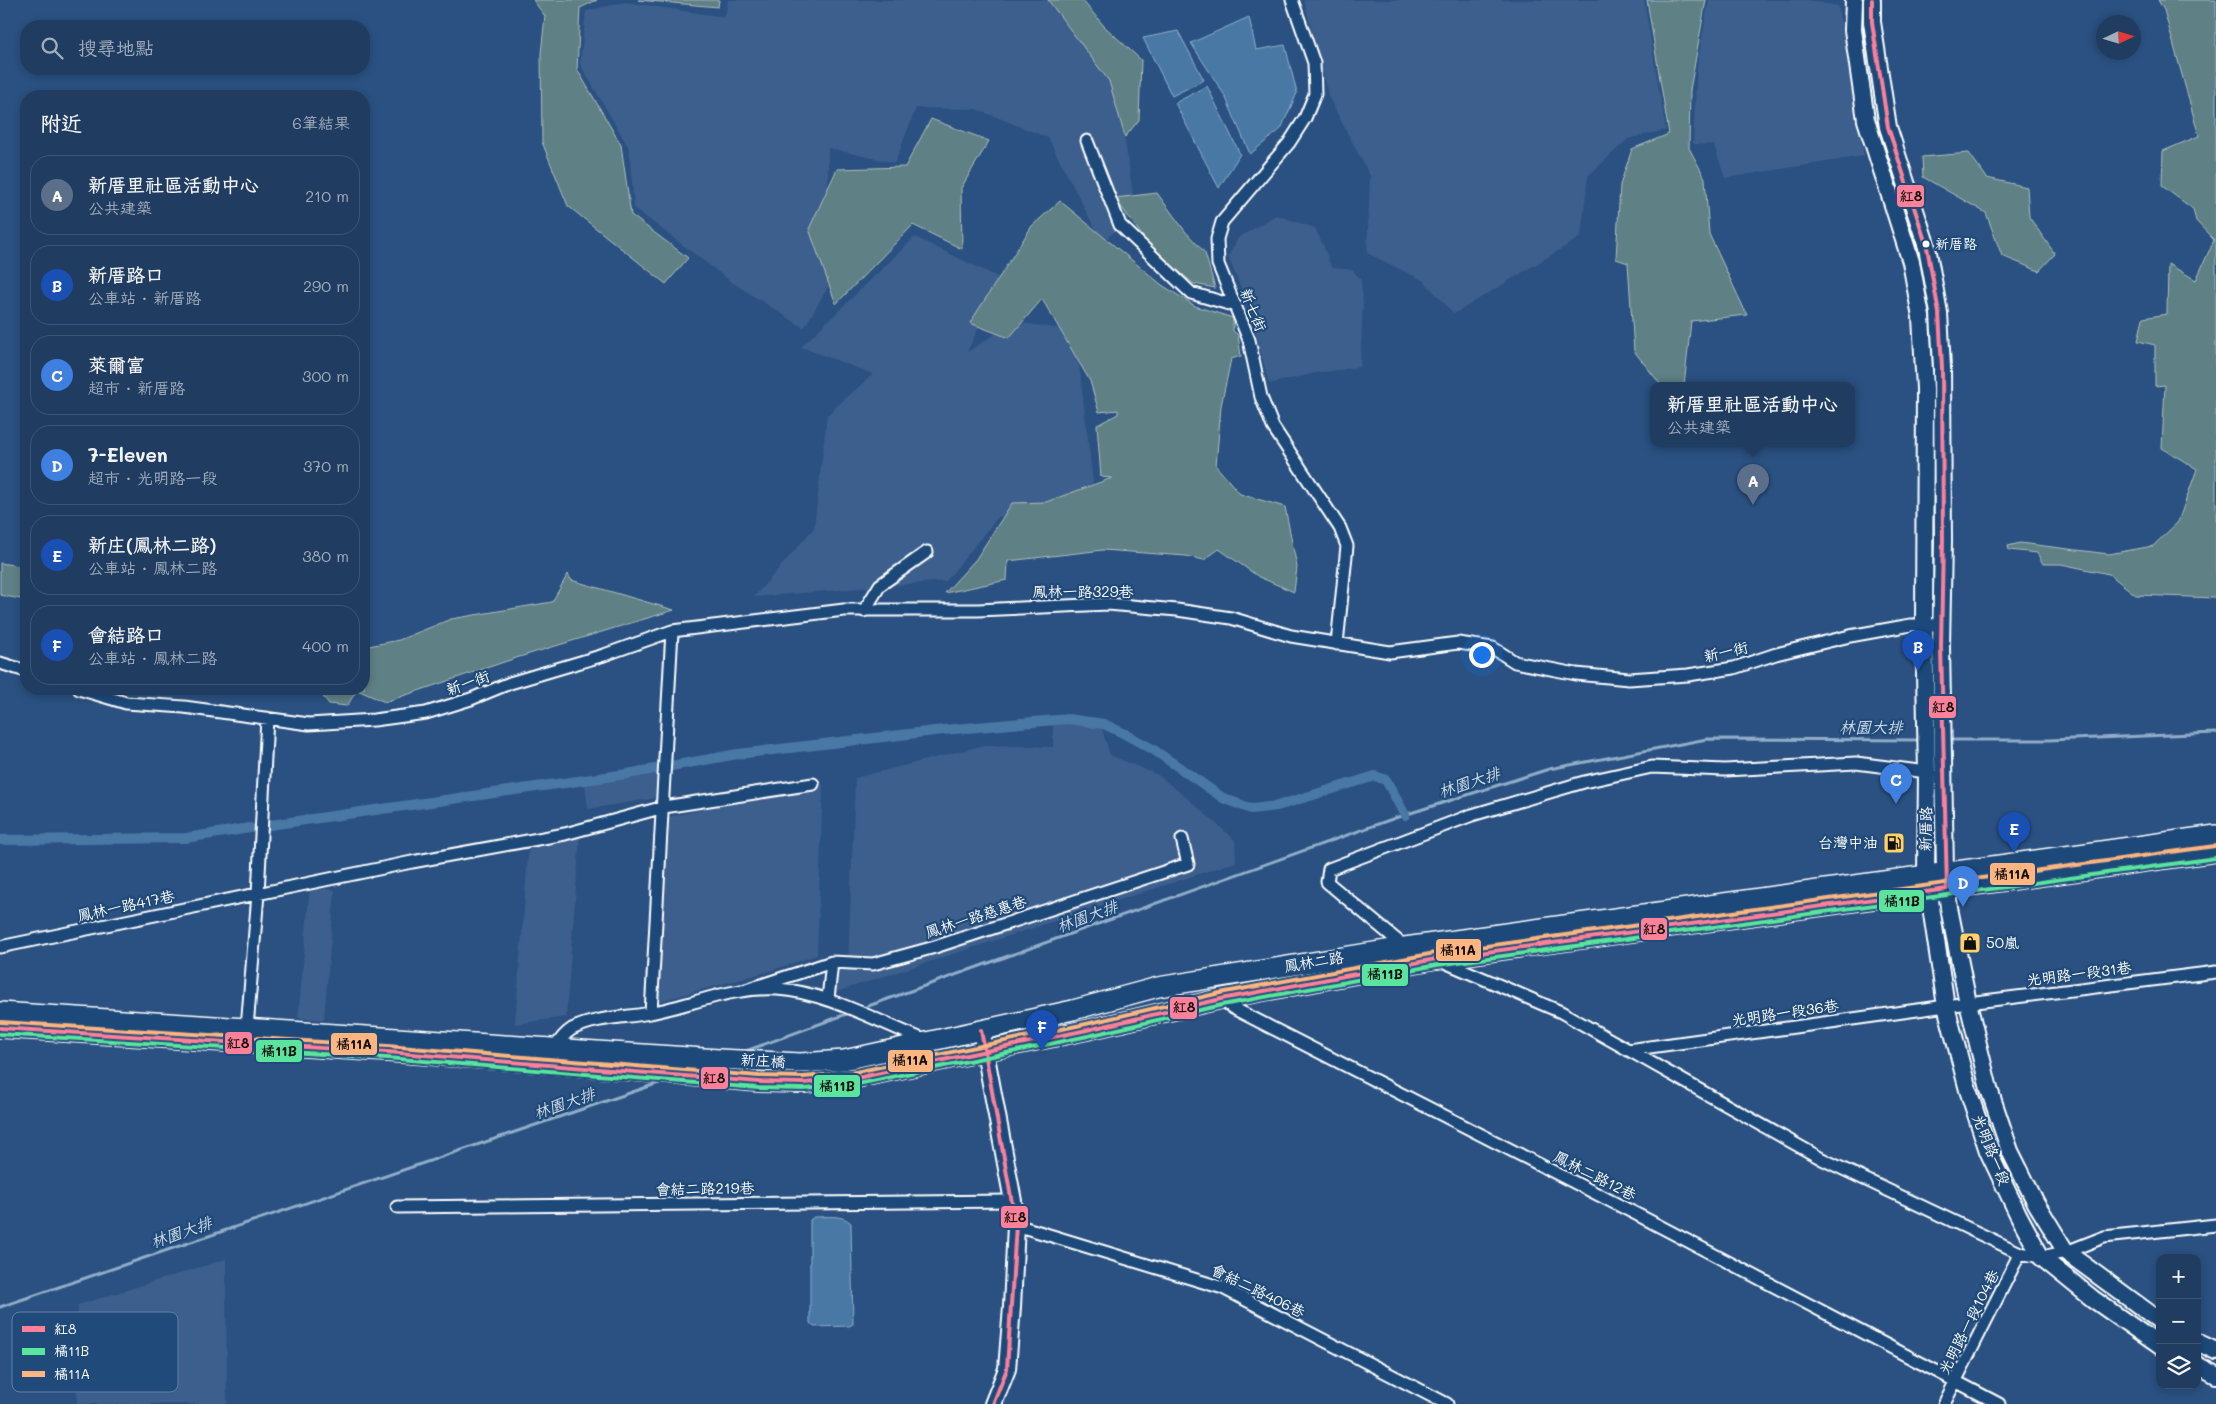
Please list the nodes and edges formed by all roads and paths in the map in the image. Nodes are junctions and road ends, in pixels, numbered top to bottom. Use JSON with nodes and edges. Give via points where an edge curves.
{"nodes":[{"id":1,"x":1292,"y":0,"type":"edge"},
{"id":2,"x":1854,"y":0,"type":"edge"},
{"id":3,"x":1872,"y":0,"type":"edge"},
{"id":4,"x":1087,"y":141,"type":"dead end"},
{"id":5,"x":1236,"y":306,"type":"junction"},
{"id":6,"x":927,"y":552,"type":"dead end"},
{"id":7,"x":864,"y":611,"type":"junction"},
{"id":8,"x":1924,"y":624,"type":"junction"},
{"id":9,"x":1942,"y":625,"type":"junction"},
{"id":10,"x":672,"y":631,"type":"junction"},
{"id":11,"x":1337,"y":644,"type":"junction"},
{"id":12,"x":1515,"y":662,"type":"joint"},
{"id":13,"x":0,"y":663,"type":"edge"},
{"id":14,"x":20,"y":669,"type":"edge"},
{"id":15,"x":96,"y":695,"type":"edge"},
{"id":16,"x":267,"y":718,"type":"junction"},
{"id":17,"x":1926,"y":770,"type":"junction"},
{"id":18,"x":813,"y":784,"type":"dead end"},
{"id":19,"x":664,"y":807,"type":"junction"},
{"id":20,"x":2216,"y":835,"type":"edge"},
{"id":21,"x":1182,"y":839,"type":"dead end"},
{"id":22,"x":2216,"y":852,"type":"edge"},
{"id":23,"x":1946,"y":880,"type":"junction"},
{"id":24,"x":1927,"y":883,"type":"junction"},
{"id":25,"x":258,"y":894,"type":"junction"},
{"id":26,"x":0,"y":947,"type":"edge"},
{"id":27,"x":1405,"y":947,"type":"junction"},
{"id":28,"x":1436,"y":959,"type":"junction"},
{"id":29,"x":832,"y":962,"type":"junction"},
{"id":30,"x":2216,"y":972,"type":"edge"},
{"id":31,"x":746,"y":990,"type":"junction"},
{"id":32,"x":1221,"y":999,"type":"junction"},
{"id":33,"x":828,"y":1000,"type":"junction"},
{"id":34,"x":1968,"y":1003,"type":"junction"},
{"id":35,"x":1946,"y":1006,"type":"junction"},
{"id":36,"x":0,"y":1012,"type":"edge"},
{"id":37,"x":651,"y":1013,"type":"junction"},
{"id":38,"x":0,"y":1028,"type":"edge"},
{"id":39,"x":247,"y":1028,"type":"junction"},
{"id":40,"x":981,"y":1030,"type":"junction"},
{"id":41,"x":927,"y":1041,"type":"junction"},
{"id":42,"x":1628,"y":1050,"type":"junction"},
{"id":43,"x":985,"y":1052,"type":"junction"},
{"id":44,"x":554,"y":1056,"type":"junction"},
{"id":45,"x":1013,"y":1201,"type":"junction"},
{"id":46,"x":397,"y":1207,"type":"dead end"},
{"id":47,"x":2216,"y":1224,"type":"edge"},
{"id":48,"x":1016,"y":1225,"type":"junction"},
{"id":49,"x":2066,"y":1252,"type":"junction"},
{"id":50,"x":2020,"y":1253,"type":"junction"},
{"id":51,"x":2041,"y":1258,"type":"junction"},
{"id":52,"x":2156,"y":1318,"type":"edge"},
{"id":53,"x":2157,"y":1344,"type":"edge"},
{"id":54,"x":2201,"y":1344,"type":"edge"},
{"id":55,"x":2216,"y":1351,"type":"edge"},
{"id":56,"x":2201,"y":1368,"type":"edge"},
{"id":57,"x":2216,"y":1375,"type":"edge"},
{"id":58,"x":1955,"y":1381,"type":"junction"},
{"id":59,"x":993,"y":1404,"type":"edge"},
{"id":60,"x":1447,"y":1404,"type":"edge"},
{"id":61,"x":1944,"y":1404,"type":"edge"},
{"id":62,"x":1999,"y":1404,"type":"edge"}],
"edges":[{"from":1,"to":5,"type":"street","name":"新七街","via":[[1314,63],[1315,94],[1306,118],[1289,143],[1222,222],[1217,240],[1218,264]]},
{"from":2,"to":8,"type":"street","via":[[1853,30],[1866,120],[1911,262],[1921,317],[1925,389]]},
{"from":3,"to":9,"type":"street","via":[[1872,22],[1888,127],[1927,247],[1939,313]]},
{"from":4,"to":5,"type":"street","via":[[1120,225],[1191,293]]},
{"from":5,"to":11,"type":"street","name":"新七街","via":[[1249,340],[1261,397],[1273,427],[1340,528],[1346,546]]},
{"from":6,"to":7,"type":"street","via":[[880,585]]},
{"from":7,"to":10,"type":"street","name":"鳳林一路329巷","via":[[844,610]]},
{"from":7,"to":11,"type":"street","name":"鳳林一路329巷","via":[[1108,604],[1231,618],[1291,636]]},
{"from":8,"to":9,"type":"street","name":"新一街"},
{"from":8,"to":12,"type":"street","name":"新一街","via":[[1850,636],[1734,668],[1629,680]]},
{"from":8,"to":17,"type":"street","name":"新厝路"},
{"from":9,"to":23,"type":"street","name":"新厝路"},
{"from":10,"to":16,"type":"street","name":"新一街","via":[[426,713],[333,724]]},
{"from":10,"to":19,"type":"street"},
{"from":11,"to":12,"type":"street","name":"鳳林一路329巷","via":[[1390,652],[1458,643],[1493,648]]},
{"from":13,"to":14,"type":"street"},
{"from":15,"to":16,"type":"street","via":[[126,703]]},
{"from":16,"to":25,"type":"street"},
{"from":17,"to":24,"type":"street","name":"新厝路"},
{"from":17,"to":27,"type":"street","via":[[1856,763],[1725,770],[1652,767],[1584,782],[1472,815],[1329,869],[1326,882]]},
{"from":18,"to":19,"type":"street","name":"鳳林一路417巷"},
{"from":19,"to":25,"type":"street","name":"鳳林一路417巷","via":[[565,834]]},
{"from":19,"to":37,"type":"street"},
{"from":20,"to":23,"type":"main road","name":"鳳林二路"},
{"from":21,"to":29,"type":"street","name":"鳳林一路慈惠巷","via":[[1188,864],[935,947],[873,964]]},
{"from":22,"to":23,"type":"main road","name":"鳳林二路"},
{"from":23,"to":24,"type":"main road","name":"鳳林二路"},
{"from":23,"to":34,"type":"street","name":"光明路一段"},
{"from":24,"to":27,"type":"main road","name":"鳳林二路"},
{"from":24,"to":28,"type":"main road","name":"鳳林二路"},
{"from":24,"to":35,"type":"street","name":"光明路一段"},
{"from":25,"to":26,"type":"street","name":"鳳林一路417巷"},
{"from":25,"to":39,"type":"street"},
{"from":27,"to":40,"type":"main road","name":"鳳林二路","via":[[1158,988]]},
{"from":28,"to":32,"type":"main road","name":"鳳林二路"},
{"from":28,"to":42,"type":"street","via":[[1561,1012]]},
{"from":29,"to":31,"type":"street","name":"鳳林一路慈惠巷"},
{"from":29,"to":33,"type":"street"},
{"from":30,"to":34,"type":"street","name":"光明路一段31巷"},
{"from":31,"to":33,"type":"street","via":[[777,989]]},
{"from":31,"to":37,"type":"street"},
{"from":32,"to":43,"type":"main road","name":"鳳林二路"},
{"from":32,"to":58,"type":"street","name":"鳳林二路12巷","via":[[1242,1013],[1634,1212]]},
{"from":33,"to":41,"type":"street"},
{"from":34,"to":35,"type":"street","name":"光明路一段31巷"},
{"from":34,"to":49,"type":"street","name":"光明路一段","via":[[1989,1089],[2010,1151]]},
{"from":35,"to":42,"type":"street","name":"光明路一段36巷"},
{"from":35,"to":51,"type":"street","name":"光明路一段","via":[[1988,1151]]},
{"from":36,"to":39,"type":"main road"},
{"from":37,"to":44,"type":"street","via":[[593,1021],[571,1030],[559,1041]]},
{"from":38,"to":44,"type":"main road"},
{"from":39,"to":44,"type":"main road"},
{"from":40,"to":41,"type":"main road","name":"鳳林二路"},
{"from":40,"to":43,"type":"street"},
{"from":41,"to":44,"type":"main road","name":"新庄橋","via":[[844,1060],[800,1063]]},
{"from":42,"to":50,"type":"street","via":[[1822,1160]]},
{"from":43,"to":44,"type":"main road","name":"新庄橋","via":[[852,1079],[786,1083]]},
{"from":43,"to":45,"type":"street"},
{"from":45,"to":46,"type":"street","name":"會結二路219巷"},
{"from":45,"to":48,"type":"street"},
{"from":47,"to":49,"type":"street","via":[[2104,1238]]},
{"from":48,"to":59,"type":"street","via":[[1007,1368]]},
{"from":48,"to":60,"type":"street","name":"會結二路406巷","via":[[1223,1288]]},
{"from":49,"to":51,"type":"street"},
{"from":49,"to":52,"type":"street","name":"光明路一段"},
{"from":50,"to":51,"type":"street"},
{"from":50,"to":58,"type":"street","name":"光明路一段104巷"},
{"from":51,"to":53,"type":"street","name":"光明路一段"},
{"from":54,"to":55,"type":"street"},
{"from":56,"to":57,"type":"street"},
{"from":58,"to":61,"type":"street","name":"光明路一段104巷"},
{"from":58,"to":62,"type":"street","name":"鳳林二路12巷"}]}
